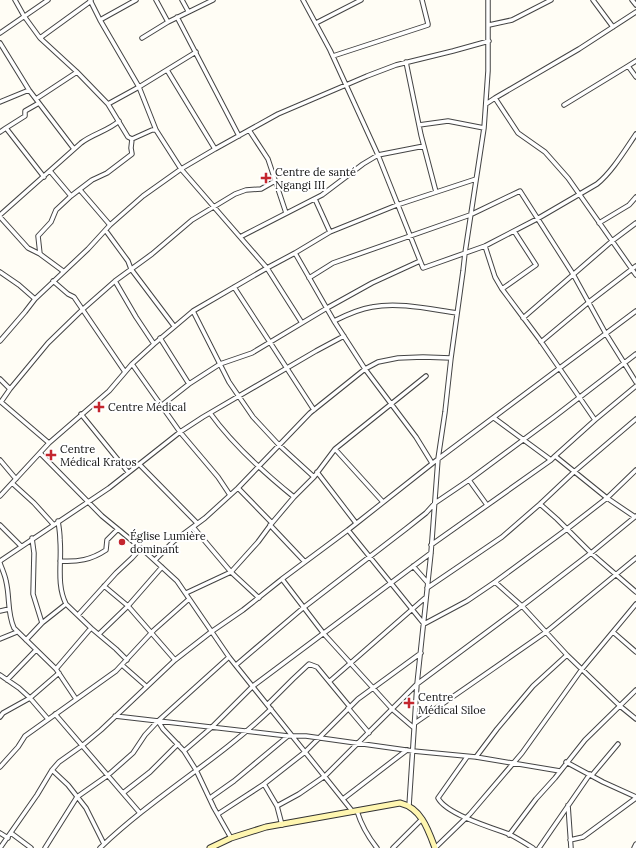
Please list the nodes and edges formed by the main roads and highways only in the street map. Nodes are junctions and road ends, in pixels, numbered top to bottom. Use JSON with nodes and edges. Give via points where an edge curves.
{"nodes":[{"id":1,"x":210,"y":848,"type":"edge"},
{"id":2,"x":435,"y":848,"type":"edge"}],
"edges":[{"from":1,"to":2,"type":"main road","via":[[254,830],[400,803],[415,811],[422,819]]}]}
